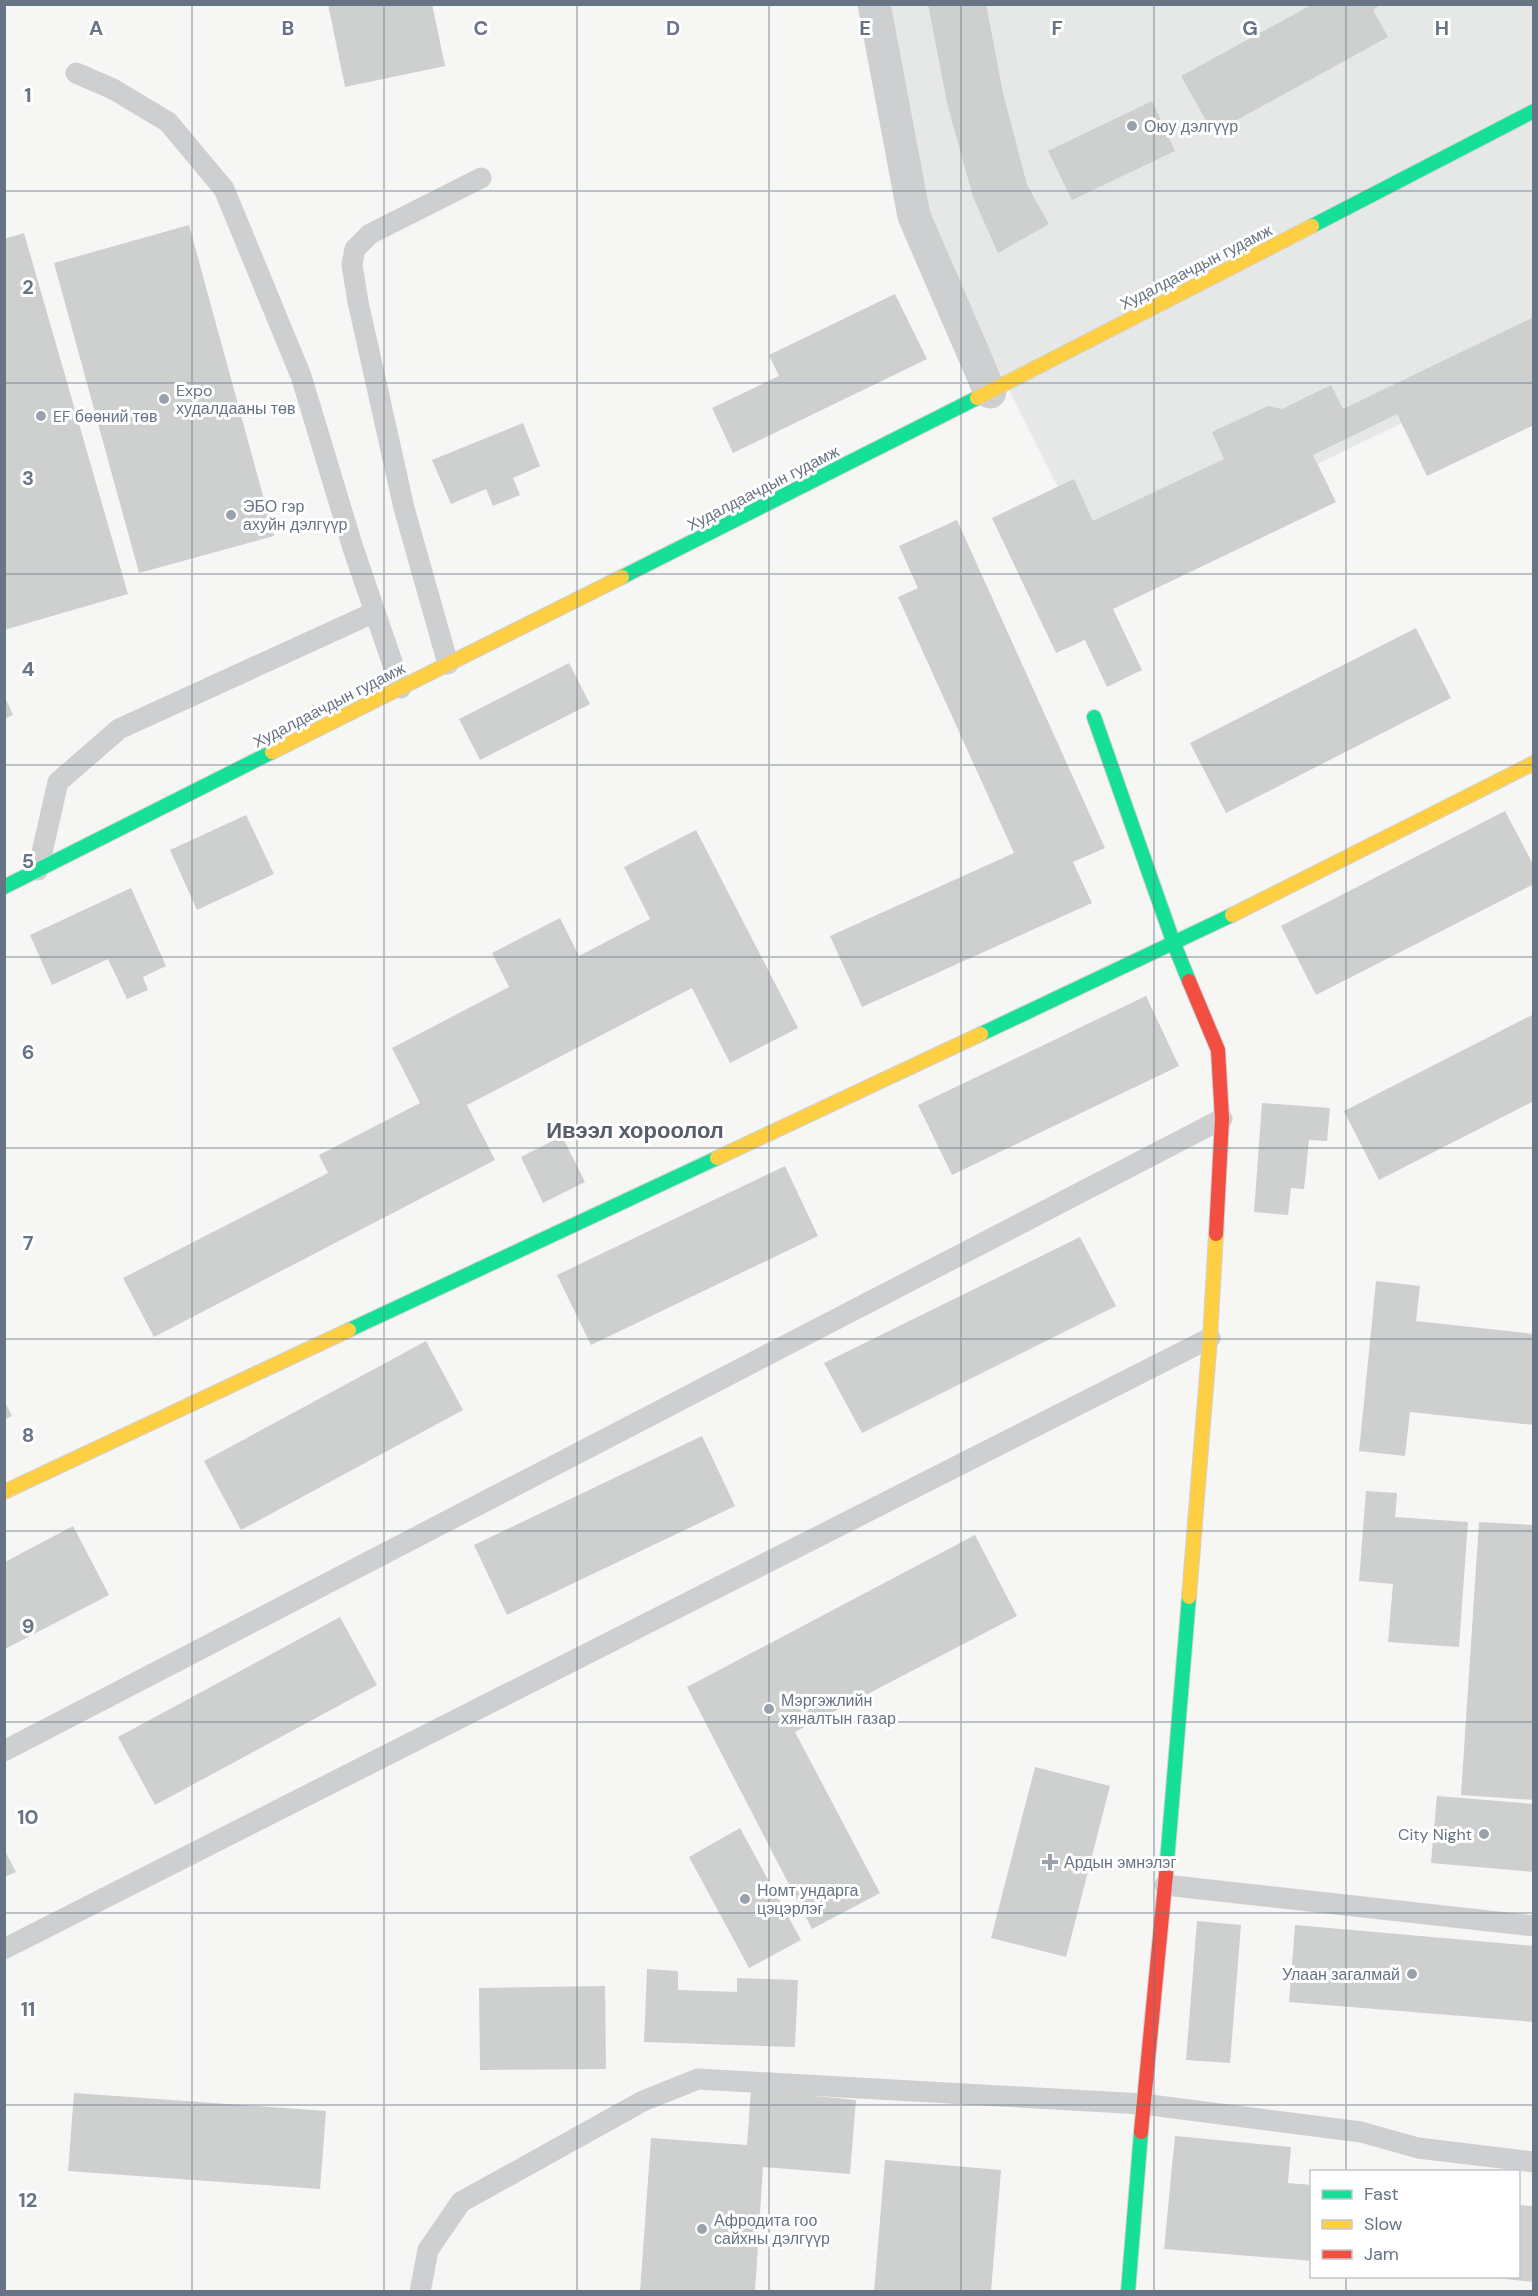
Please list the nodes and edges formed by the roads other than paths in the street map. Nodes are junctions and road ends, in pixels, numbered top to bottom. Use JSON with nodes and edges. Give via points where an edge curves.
{"nodes":[{"id":1,"x":874,"y":4,"type":"edge"},
{"id":2,"x":76,"y":73,"type":"dead end"},
{"id":3,"x":1533,"y":111,"type":"edge"},
{"id":4,"x":481,"y":178,"type":"dead end"},
{"id":5,"x":990,"y":392,"type":"junction"},
{"id":6,"x":375,"y":612,"type":"junction"},
{"id":7,"x":448,"y":664,"type":"junction"},
{"id":8,"x":401,"y":688,"type":"junction"},
{"id":9,"x":1094,"y":717,"type":"dead end"},
{"id":10,"x":1533,"y":763,"type":"edge"},
{"id":11,"x":38,"y":870,"type":"junction"},
{"id":12,"x":4,"y":887,"type":"edge"},
{"id":13,"x":1174,"y":944,"type":"junction"},
{"id":14,"x":1222,"y":1119,"type":"junction"},
{"id":15,"x":1210,"y":1338,"type":"junction"},
{"id":16,"x":4,"y":1492,"type":"edge"},
{"id":17,"x":4,"y":1750,"type":"edge"},
{"id":18,"x":1165,"y":1885,"type":"junction"},
{"id":19,"x":1533,"y":1926,"type":"edge"},
{"id":20,"x":4,"y":1949,"type":"edge"},
{"id":21,"x":1143,"y":2104,"type":"junction"},
{"id":22,"x":1533,"y":2162,"type":"edge"},
{"id":23,"x":420,"y":2292,"type":"edge"},
{"id":24,"x":1128,"y":2292,"type":"edge"}],
"edges":[{"from":1,"to":5,"type":"street","via":[[914,216]]},
{"from":2,"to":6,"type":"lane","via":[[113,89],[168,123],[224,189],[301,376]]},
{"from":3,"to":5,"type":"street","name":"Худалдаачдын гудамж"},
{"from":4,"to":7,"type":"lane","via":[[370,234],[355,249],[352,264],[404,508]]},
{"from":5,"to":7,"type":"street","name":"Худалдаачдын гудамж"},
{"from":6,"to":8,"type":"lane"},
{"from":6,"to":11,"type":"lane","via":[[119,729],[58,782]]},
{"from":7,"to":8,"type":"street","name":"Худалдаачдын гудамж"},
{"from":8,"to":11,"type":"street","name":"Худалдаачдын гудамж"},
{"from":9,"to":13,"type":"street"},
{"from":10,"to":13,"type":"street"},
{"from":11,"to":12,"type":"street","name":"Худалдаачдын гудамж"},
{"from":13,"to":14,"type":"street","via":[[1218,1050]]},
{"from":13,"to":16,"type":"street"},
{"from":14,"to":15,"type":"street"},
{"from":14,"to":17,"type":"lane"},
{"from":15,"to":18,"type":"street"},
{"from":15,"to":20,"type":"lane"},
{"from":18,"to":19,"type":"lane"},
{"from":18,"to":21,"type":"street"},
{"from":21,"to":22,"type":"lane","via":[[1361,2132],[1418,2148]]},
{"from":21,"to":23,"type":"lane","via":[[698,2079],[643,2101],[461,2202],[428,2250]]},
{"from":21,"to":24,"type":"street"}]}
